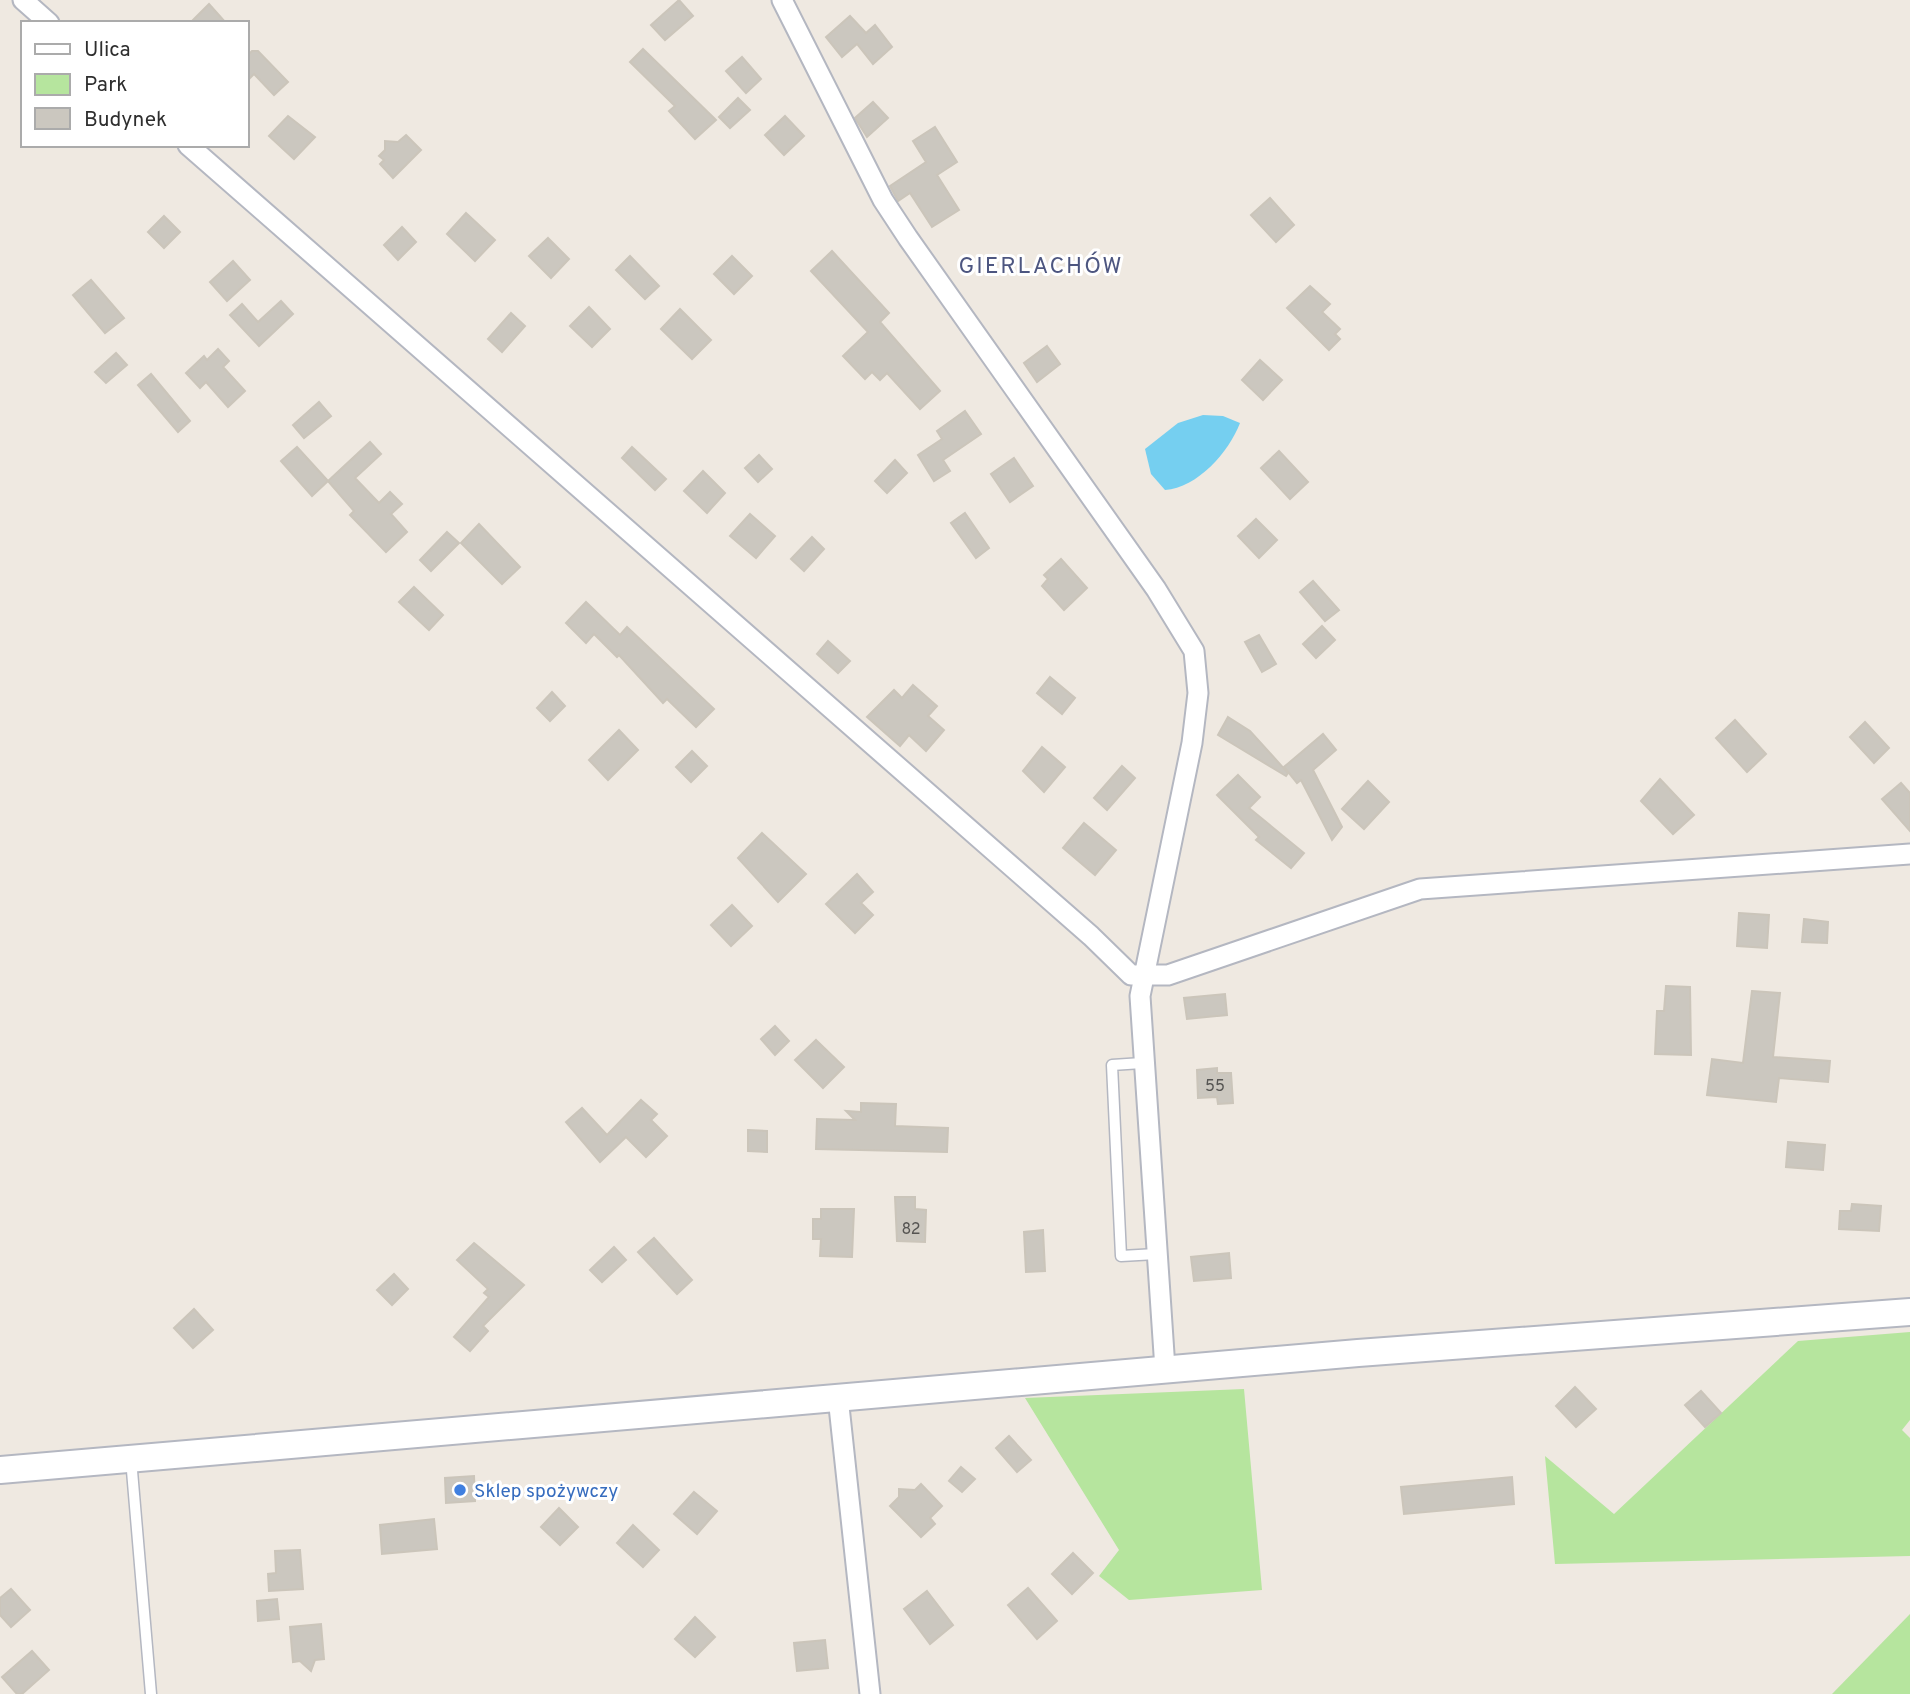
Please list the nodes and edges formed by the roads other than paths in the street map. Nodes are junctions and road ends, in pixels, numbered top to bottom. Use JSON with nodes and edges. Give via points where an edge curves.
{"nodes":[{"id":1,"x":23,"y":0,"type":"edge"},
{"id":2,"x":782,"y":0,"type":"edge"},
{"id":3,"x":47,"y":21,"type":"edge"},
{"id":4,"x":190,"y":147,"type":"edge"},
{"id":5,"x":1910,"y":854,"type":"edge"},
{"id":6,"x":1142,"y":976,"type":"junction"},
{"id":7,"x":1142,"y":1063,"type":"junction"},
{"id":8,"x":1156,"y":1254,"type":"junction"},
{"id":9,"x":1910,"y":1312,"type":"edge"},
{"id":10,"x":1165,"y":1369,"type":"junction"},
{"id":11,"x":838,"y":1397,"type":"junction"},
{"id":12,"x":131,"y":1458,"type":"junction"},
{"id":13,"x":0,"y":1470,"type":"edge"},
{"id":14,"x":151,"y":1694,"type":"edge"},
{"id":15,"x":870,"y":1694,"type":"edge"}],
"edges":[{"from":1,"to":3,"type":"street"},
{"from":2,"to":6,"type":"street","via":[[883,200],[1156,589],[1194,651],[1198,693],[1192,743]]},
{"from":4,"to":6,"type":"street","via":[[1091,936],[1122,968]]},
{"from":5,"to":6,"type":"street","via":[[1420,889],[1168,975]]},
{"from":6,"to":7,"type":"street"},
{"from":7,"to":8,"type":"street"},
{"from":7,"to":8,"type":"lane","via":[[1112,1065],[1121,1256]]},
{"from":8,"to":10,"type":"street"},
{"from":9,"to":10,"type":"main road"},
{"from":10,"to":11,"type":"main road"},
{"from":11,"to":12,"type":"main road"},
{"from":11,"to":15,"type":"street"},
{"from":12,"to":13,"type":"main road"},
{"from":12,"to":14,"type":"lane"}]}
